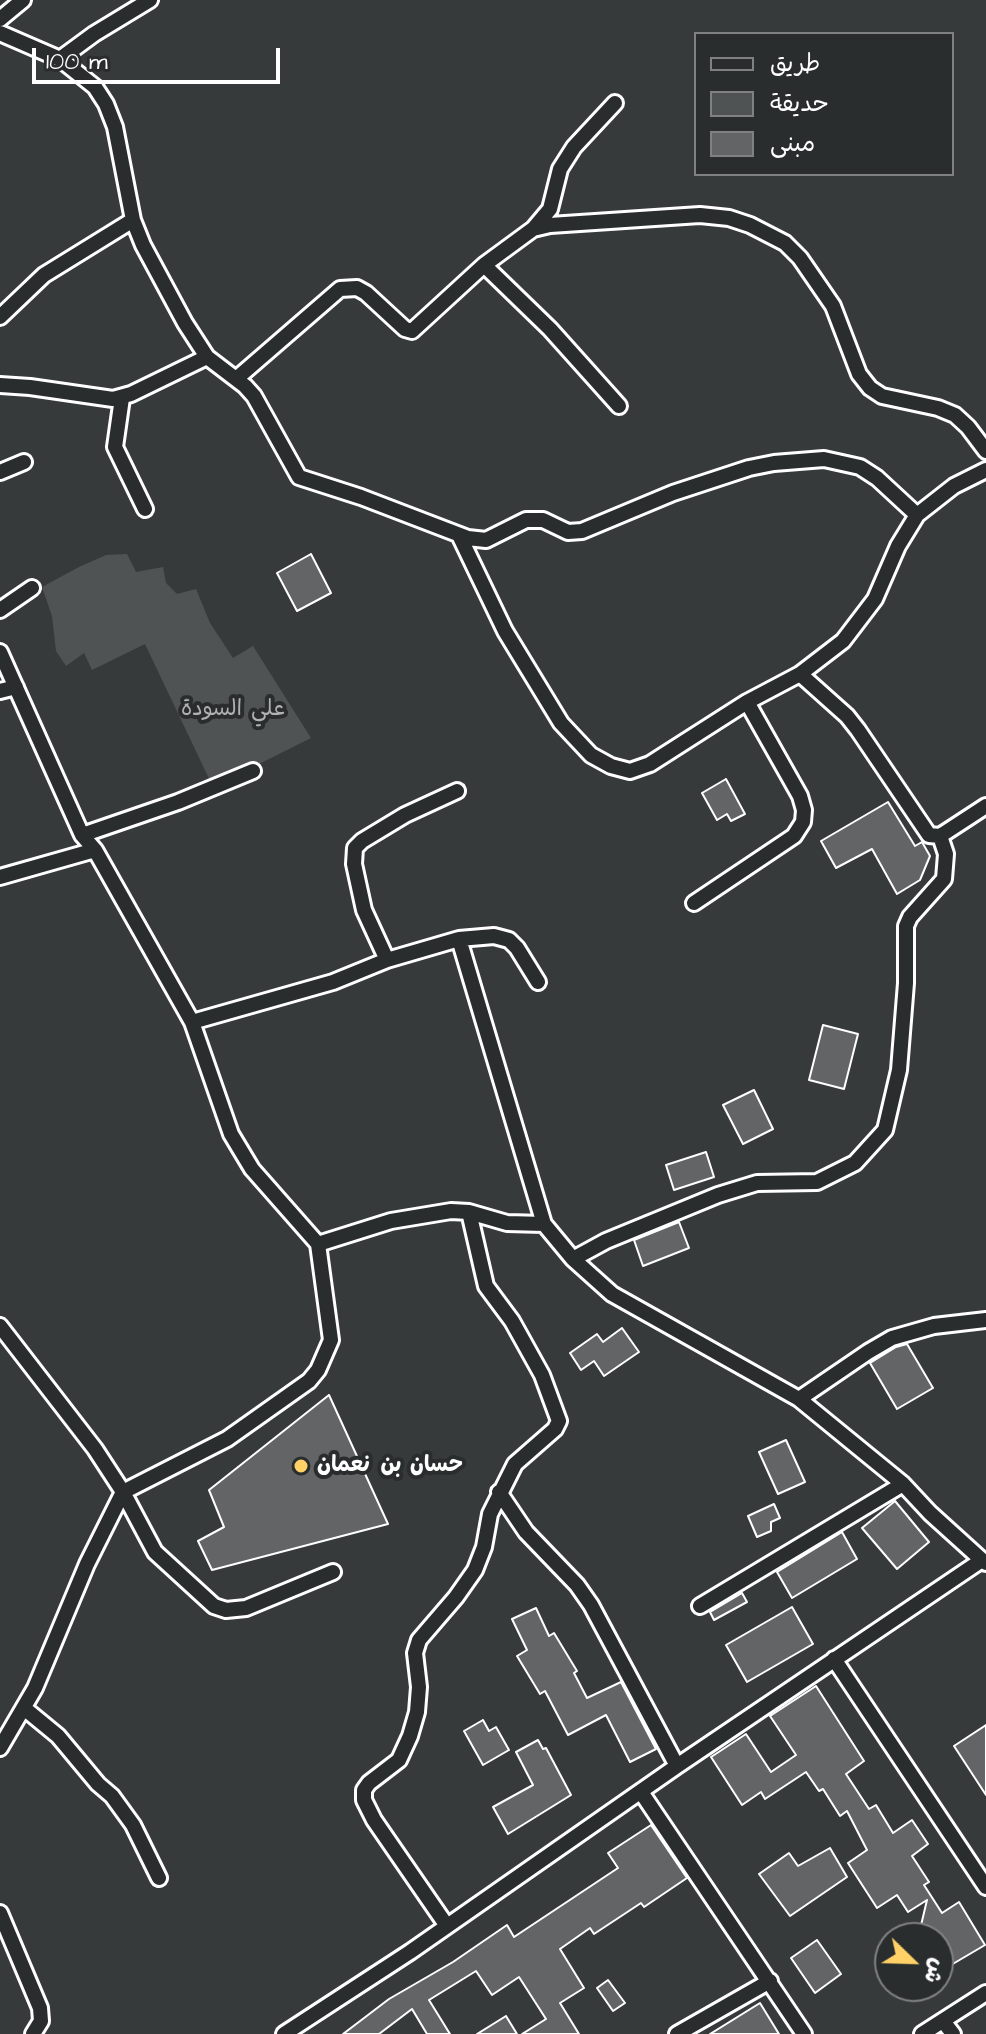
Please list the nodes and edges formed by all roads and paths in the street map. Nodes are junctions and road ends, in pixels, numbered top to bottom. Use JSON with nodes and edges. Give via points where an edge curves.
{"nodes":[{"id":1,"x":23,"y":0,"type":"edge"},
{"id":2,"x":150,"y":0,"type":"edge"},
{"id":3,"x":0,"y":19,"type":"edge"},
{"id":4,"x":0,"y":33,"type":"edge"},
{"id":5,"x":60,"y":59,"type":"junction"},
{"id":6,"x":615,"y":103,"type":"dead end"},
{"id":7,"x":133,"y":220,"type":"junction"},
{"id":8,"x":533,"y":229,"type":"junction"},
{"id":9,"x":484,"y":265,"type":"junction"},
{"id":10,"x":0,"y":317,"type":"edge"},
{"id":11,"x":207,"y":357,"type":"junction"},
{"id":12,"x":236,"y":379,"type":"junction"},
{"id":13,"x":0,"y":385,"type":"edge"},
{"id":14,"x":122,"y":398,"type":"junction"},
{"id":15,"x":619,"y":406,"type":"dead end"},
{"id":16,"x":986,"y":451,"type":"edge"},
{"id":17,"x":24,"y":462,"type":"dead end"},
{"id":18,"x":986,"y":470,"type":"edge"},
{"id":19,"x":0,"y":472,"type":"edge"},
{"id":20,"x":145,"y":509,"type":"dead end"},
{"id":21,"x":917,"y":515,"type":"junction"},
{"id":22,"x":459,"y":535,"type":"junction"},
{"id":23,"x":32,"y":588,"type":"dead end"},
{"id":24,"x":0,"y":610,"type":"edge"},
{"id":25,"x":0,"y":652,"type":"edge"},
{"id":26,"x":800,"y":674,"type":"junction"},
{"id":27,"x":16,"y":687,"type":"junction"},
{"id":28,"x":0,"y":691,"type":"edge"},
{"id":29,"x":747,"y":702,"type":"junction"},
{"id":30,"x":253,"y":771,"type":"dead end"},
{"id":31,"x":457,"y":791,"type":"dead end"},
{"id":32,"x":986,"y":806,"type":"edge"},
{"id":33,"x":82,"y":835,"type":"junction"},
{"id":34,"x":940,"y":836,"type":"junction"},
{"id":35,"x":95,"y":850,"type":"junction"},
{"id":36,"x":0,"y":877,"type":"edge"},
{"id":37,"x":694,"y":903,"type":"dead end"},
{"id":38,"x":459,"y":939,"type":"junction"},
{"id":39,"x":387,"y":960,"type":"junction"},
{"id":40,"x":538,"y":982,"type":"dead end"},
{"id":41,"x":192,"y":1022,"type":"junction"},
{"id":42,"x":469,"y":1212,"type":"junction"},
{"id":43,"x":544,"y":1224,"type":"junction"},
{"id":44,"x":318,"y":1244,"type":"junction"},
{"id":45,"x":573,"y":1259,"type":"junction"},
{"id":46,"x":986,"y":1320,"type":"edge"},
{"id":47,"x":0,"y":1326,"type":"edge"},
{"id":48,"x":799,"y":1399,"type":"junction"},
{"id":49,"x":903,"y":1484,"type":"junction"},
{"id":50,"x":123,"y":1492,"type":"junction"},
{"id":51,"x":499,"y":1492,"type":"junction"},
{"id":52,"x":984,"y":1562,"type":"edge"},
{"id":53,"x":333,"y":1572,"type":"dead end"},
{"id":54,"x":700,"y":1606,"type":"dead end"},
{"id":55,"x":834,"y":1659,"type":"junction"},
{"id":56,"x":24,"y":1708,"type":"junction"},
{"id":57,"x":0,"y":1748,"type":"edge"},
{"id":58,"x":677,"y":1766,"type":"junction"},
{"id":59,"x":641,"y":1792,"type":"junction"},
{"id":60,"x":159,"y":1878,"type":"dead end"},
{"id":61,"x":986,"y":1887,"type":"edge"},
{"id":62,"x":0,"y":1913,"type":"edge"},
{"id":63,"x":447,"y":1926,"type":"junction"},
{"id":64,"x":770,"y":1981,"type":"junction"},
{"id":65,"x":986,"y":1993,"type":"edge"},
{"id":66,"x":943,"y":2021,"type":"junction"},
{"id":67,"x":33,"y":2034,"type":"edge"},
{"id":68,"x":284,"y":2034,"type":"edge"},
{"id":69,"x":677,"y":2034,"type":"edge"},
{"id":70,"x":804,"y":2034,"type":"edge"},
{"id":71,"x":922,"y":2034,"type":"edge"},
{"id":72,"x":953,"y":2034,"type":"edge"}],
"edges":[{"from":1,"to":3,"type":"street"},
{"from":2,"to":5,"type":"street"},
{"from":4,"to":5,"type":"street"},
{"from":5,"to":7,"type":"street","via":[[83,75],[106,104]]},
{"from":6,"to":8,"type":"street","via":[[574,147],[560,169],[550,209]]},
{"from":7,"to":10,"type":"street","via":[[44,275]]},
{"from":7,"to":11,"type":"street","via":[[153,267]]},
{"from":8,"to":9,"type":"street"},
{"from":8,"to":16,"type":"street","via":[[700,215],[729,218],[767,232],[800,258],[824,291],[870,388],[955,415]]},
{"from":9,"to":12,"type":"street","via":[[412,331],[366,293],[340,289]]},
{"from":9,"to":15,"type":"street"},
{"from":11,"to":12,"type":"street"},
{"from":11,"to":14,"type":"street"},
{"from":12,"to":22,"type":"street","via":[[254,396],[299,477]]},
{"from":13,"to":14,"type":"street"},
{"from":14,"to":20,"type":"street","via":[[115,447]]},
{"from":17,"to":19,"type":"street"},
{"from":18,"to":21,"type":"street","via":[[954,486]]},
{"from":21,"to":22,"type":"street","via":[[860,467],[824,459],[749,468],[582,531],[526,520],[486,540]]},
{"from":21,"to":26,"type":"street","via":[[863,618]]},
{"from":22,"to":29,"type":"street","via":[[529,673],[561,723],[591,755],[621,770],[639,769]]},
{"from":23,"to":24,"type":"street"},
{"from":25,"to":27,"type":"street"},
{"from":26,"to":29,"type":"street"},
{"from":26,"to":34,"type":"street","via":[[847,716],[929,835]]},
{"from":27,"to":28,"type":"street"},
{"from":27,"to":33,"type":"street"},
{"from":29,"to":37,"type":"street","via":[[800,796],[803,822],[794,836]]},
{"from":30,"to":33,"type":"street"},
{"from":31,"to":39,"type":"street","via":[[405,815],[355,848],[364,910]]},
{"from":32,"to":34,"type":"street"},
{"from":33,"to":35,"type":"street"},
{"from":34,"to":45,"type":"street","via":[[946,854],[944,879],[906,926],[899,1070],[885,1130],[855,1163],[817,1182],[757,1183],[718,1195]]},
{"from":35,"to":36,"type":"street"},
{"from":35,"to":41,"type":"street"},
{"from":38,"to":39,"type":"street"},
{"from":38,"to":40,"type":"street","via":[[509,940]]},
{"from":38,"to":43,"type":"street"},
{"from":39,"to":41,"type":"street","via":[[333,982]]},
{"from":41,"to":44,"type":"street","via":[[231,1134],[252,1169]]},
{"from":42,"to":43,"type":"street","via":[[507,1223]]},
{"from":42,"to":44,"type":"street","via":[[391,1221]]},
{"from":42,"to":51,"type":"street","via":[[486,1286],[542,1375],[559,1421],[515,1464]]},
{"from":43,"to":45,"type":"street"},
{"from":44,"to":50,"type":"street","via":[[331,1340],[318,1370],[227,1439]]},
{"from":45,"to":48,"type":"street","via":[[612,1294]]},
{"from":46,"to":48,"type":"street","via":[[892,1338]]},
{"from":47,"to":50,"type":"street"},
{"from":48,"to":49,"type":"street"},
{"from":49,"to":52,"type":"street"},
{"from":49,"to":54,"type":"street"},
{"from":50,"to":53,"type":"street","via":[[155,1552],[214,1606],[246,1608]]},
{"from":50,"to":56,"type":"street"},
{"from":51,"to":58,"type":"street","via":[[526,1532],[591,1605]]},
{"from":51,"to":63,"type":"street","via":[[475,1570],[419,1640],[417,1712],[399,1760],[364,1790],[374,1820]]},
{"from":52,"to":55,"type":"street"},
{"from":55,"to":58,"type":"street"},
{"from":55,"to":61,"type":"street"},
{"from":56,"to":57,"type":"street"},
{"from":56,"to":60,"type":"street","via":[[58,1736],[112,1796]]},
{"from":58,"to":59,"type":"street"},
{"from":59,"to":63,"type":"street"},
{"from":59,"to":64,"type":"street"},
{"from":62,"to":67,"type":"street","via":[[40,2008],[41,2021]]},
{"from":63,"to":68,"type":"street"},
{"from":64,"to":69,"type":"street"},
{"from":64,"to":70,"type":"street"},
{"from":65,"to":66,"type":"street"},
{"from":66,"to":71,"type":"street"},
{"from":66,"to":72,"type":"street"}]}
